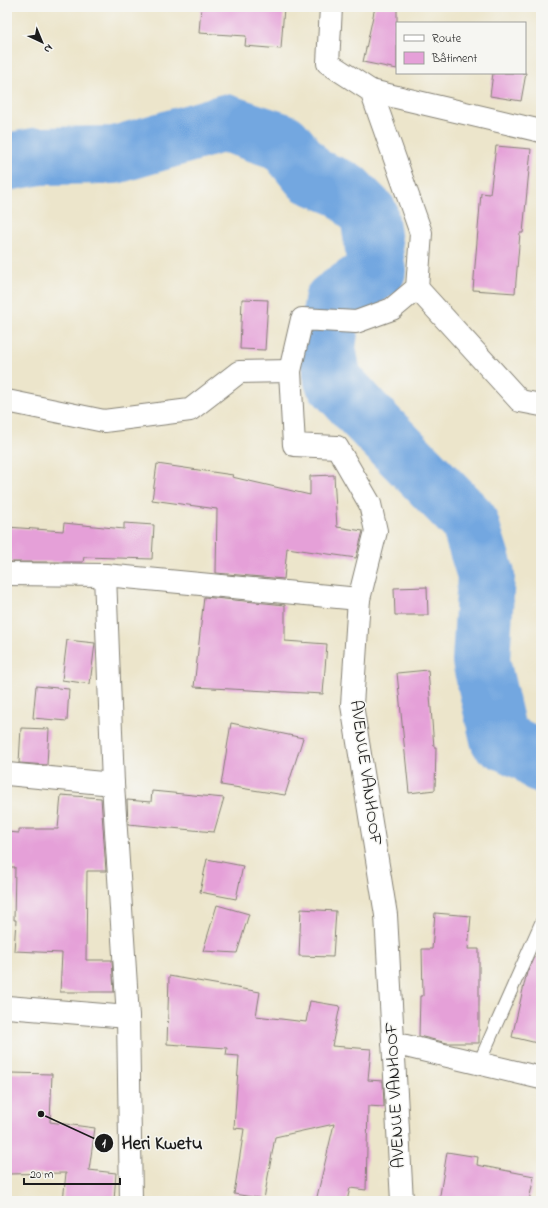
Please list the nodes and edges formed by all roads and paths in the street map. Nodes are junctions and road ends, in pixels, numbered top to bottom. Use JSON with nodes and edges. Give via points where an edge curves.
{"nodes":[{"id":1,"x":332,"y":7,"type":"edge"},
{"id":2,"x":371,"y":91,"type":"junction"},
{"id":3,"x":541,"y":131,"type":"edge"},
{"id":4,"x":417,"y":288,"type":"junction"},
{"id":5,"x":290,"y":372,"type":"junction"},
{"id":6,"x":7,"y":402,"type":"edge"},
{"id":7,"x":541,"y":405,"type":"edge"},
{"id":8,"x":7,"y":574,"type":"edge"},
{"id":9,"x":105,"y":575,"type":"junction"},
{"id":10,"x":359,"y":599,"type":"junction"},
{"id":11,"x":7,"y":774,"type":"edge"},
{"id":12,"x":113,"y":784,"type":"junction"},
{"id":13,"x":541,"y":923,"type":"edge"},
{"id":14,"x":7,"y":1007,"type":"edge"},
{"id":15,"x":128,"y":1017,"type":"junction"},
{"id":16,"x":393,"y":1043,"type":"junction"},
{"id":17,"x":479,"y":1063,"type":"junction"},
{"id":18,"x":541,"y":1078,"type":"edge"},
{"id":19,"x":131,"y":1201,"type":"edge"},
{"id":20,"x":402,"y":1201,"type":"edge"}],
"edges":[{"from":1,"to":2,"type":"street","via":[[328,63]]},
{"from":2,"to":3,"type":"street"},
{"from":2,"to":4,"type":"street","via":[[421,233]]},
{"from":4,"to":5,"type":"street","via":[[392,309],[356,322],[302,319]]},
{"from":4,"to":7,"type":"street","via":[[520,401]]},
{"from":5,"to":6,"type":"street","via":[[239,372],[190,410],[104,421]]},
{"from":5,"to":10,"type":"street","name":"AVENUE VANHOOF","via":[[294,445],[336,447],[370,504],[376,531]]},
{"from":8,"to":9,"type":"street"},
{"from":9,"to":10,"type":"street"},
{"from":9,"to":12,"type":"street"},
{"from":10,"to":16,"type":"street","name":"AVENUE VANHOOF","via":[[352,705],[386,914]]},
{"from":11,"to":12,"type":"street"},
{"from":12,"to":15,"type":"street"},
{"from":13,"to":17,"type":"lane"},
{"from":14,"to":15,"type":"street"},
{"from":15,"to":19,"type":"street"},
{"from":16,"to":17,"type":"street"},
{"from":16,"to":20,"type":"street","name":"AVENUE VANHOOF"},
{"from":17,"to":18,"type":"street"}]}
